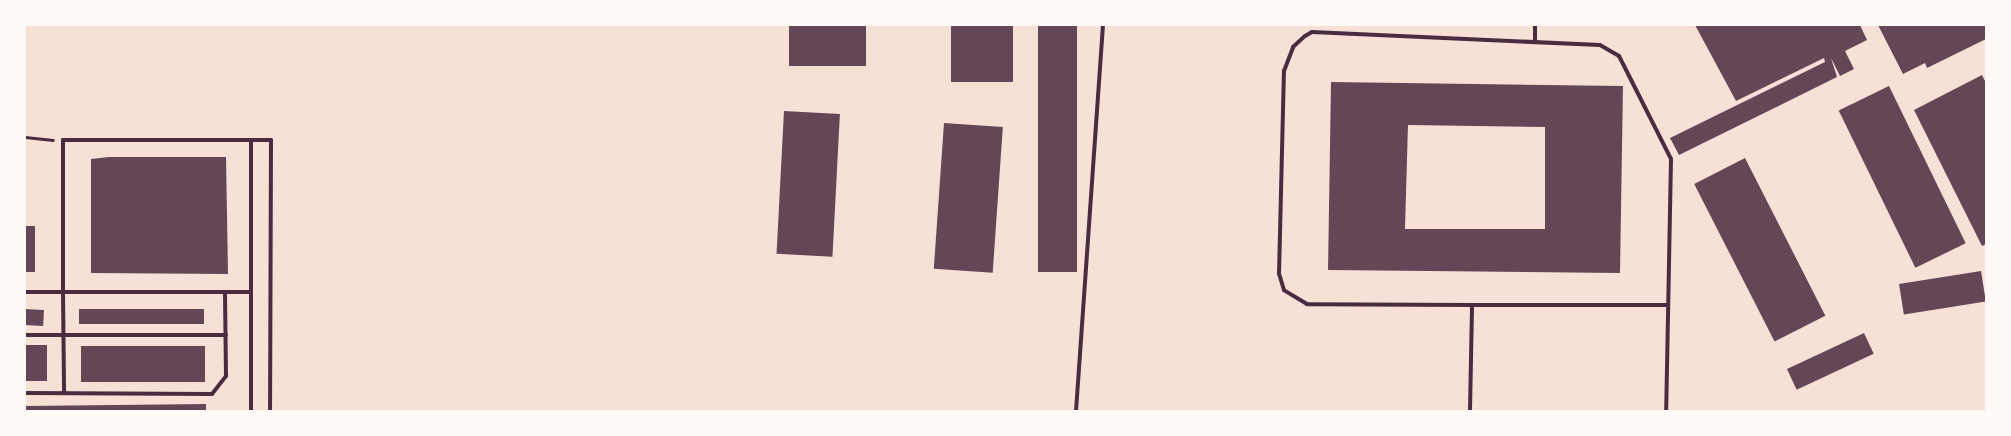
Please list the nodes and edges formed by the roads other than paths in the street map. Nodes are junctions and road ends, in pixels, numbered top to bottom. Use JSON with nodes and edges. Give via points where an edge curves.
{"nodes":[{"id":1,"x":1103,"y":25,"type":"edge"},
{"id":2,"x":1535,"y":25,"type":"edge"},
{"id":3,"x":1535,"y":42,"type":"junction"},
{"id":4,"x":251,"y":140,"type":"junction"},
{"id":5,"x":25,"y":292,"type":"edge"},
{"id":6,"x":63,"y":292,"type":"junction"},
{"id":7,"x":225,"y":292,"type":"junction"},
{"id":8,"x":251,"y":292,"type":"junction"},
{"id":9,"x":1472,"y":305,"type":"junction"},
{"id":10,"x":1668,"y":305,"type":"junction"},
{"id":11,"x":25,"y":335,"type":"edge"},
{"id":12,"x":63,"y":335,"type":"junction"},
{"id":13,"x":226,"y":335,"type":"junction"},
{"id":14,"x":64,"y":392,"type":"junction"},
{"id":15,"x":25,"y":393,"type":"edge"},
{"id":16,"x":251,"y":411,"type":"edge"},
{"id":17,"x":270,"y":411,"type":"edge"},
{"id":18,"x":1076,"y":411,"type":"edge"},
{"id":19,"x":1470,"y":411,"type":"edge"},
{"id":20,"x":1666,"y":411,"type":"edge"}],
"edges":[{"from":1,"to":18,"type":"lane"},
{"from":2,"to":3,"type":"lane"},
{"from":3,"to":9,"type":"lane","via":[[1312,32],[1293,47],[1286,63],[1279,274],[1284,290],[1307,304]]},
{"from":3,"to":10,"type":"lane","via":[[1600,45],[1614,51],[1623,64],[1671,159]]},
{"from":4,"to":6,"type":"lane","via":[[63,140]]},
{"from":4,"to":8,"type":"lane"},
{"from":4,"to":17,"type":"lane","via":[[271,140]]},
{"from":5,"to":6,"type":"lane"},
{"from":6,"to":7,"type":"lane"},
{"from":6,"to":12,"type":"lane"},
{"from":7,"to":8,"type":"lane"},
{"from":7,"to":13,"type":"lane"},
{"from":8,"to":16,"type":"lane"},
{"from":9,"to":10,"type":"lane"},
{"from":9,"to":19,"type":"lane"},
{"from":10,"to":20,"type":"lane"},
{"from":11,"to":12,"type":"lane"},
{"from":12,"to":13,"type":"lane"},
{"from":12,"to":14,"type":"lane"},
{"from":13,"to":14,"type":"lane","via":[[225,382],[212,394]]},
{"from":14,"to":15,"type":"lane"}]}
